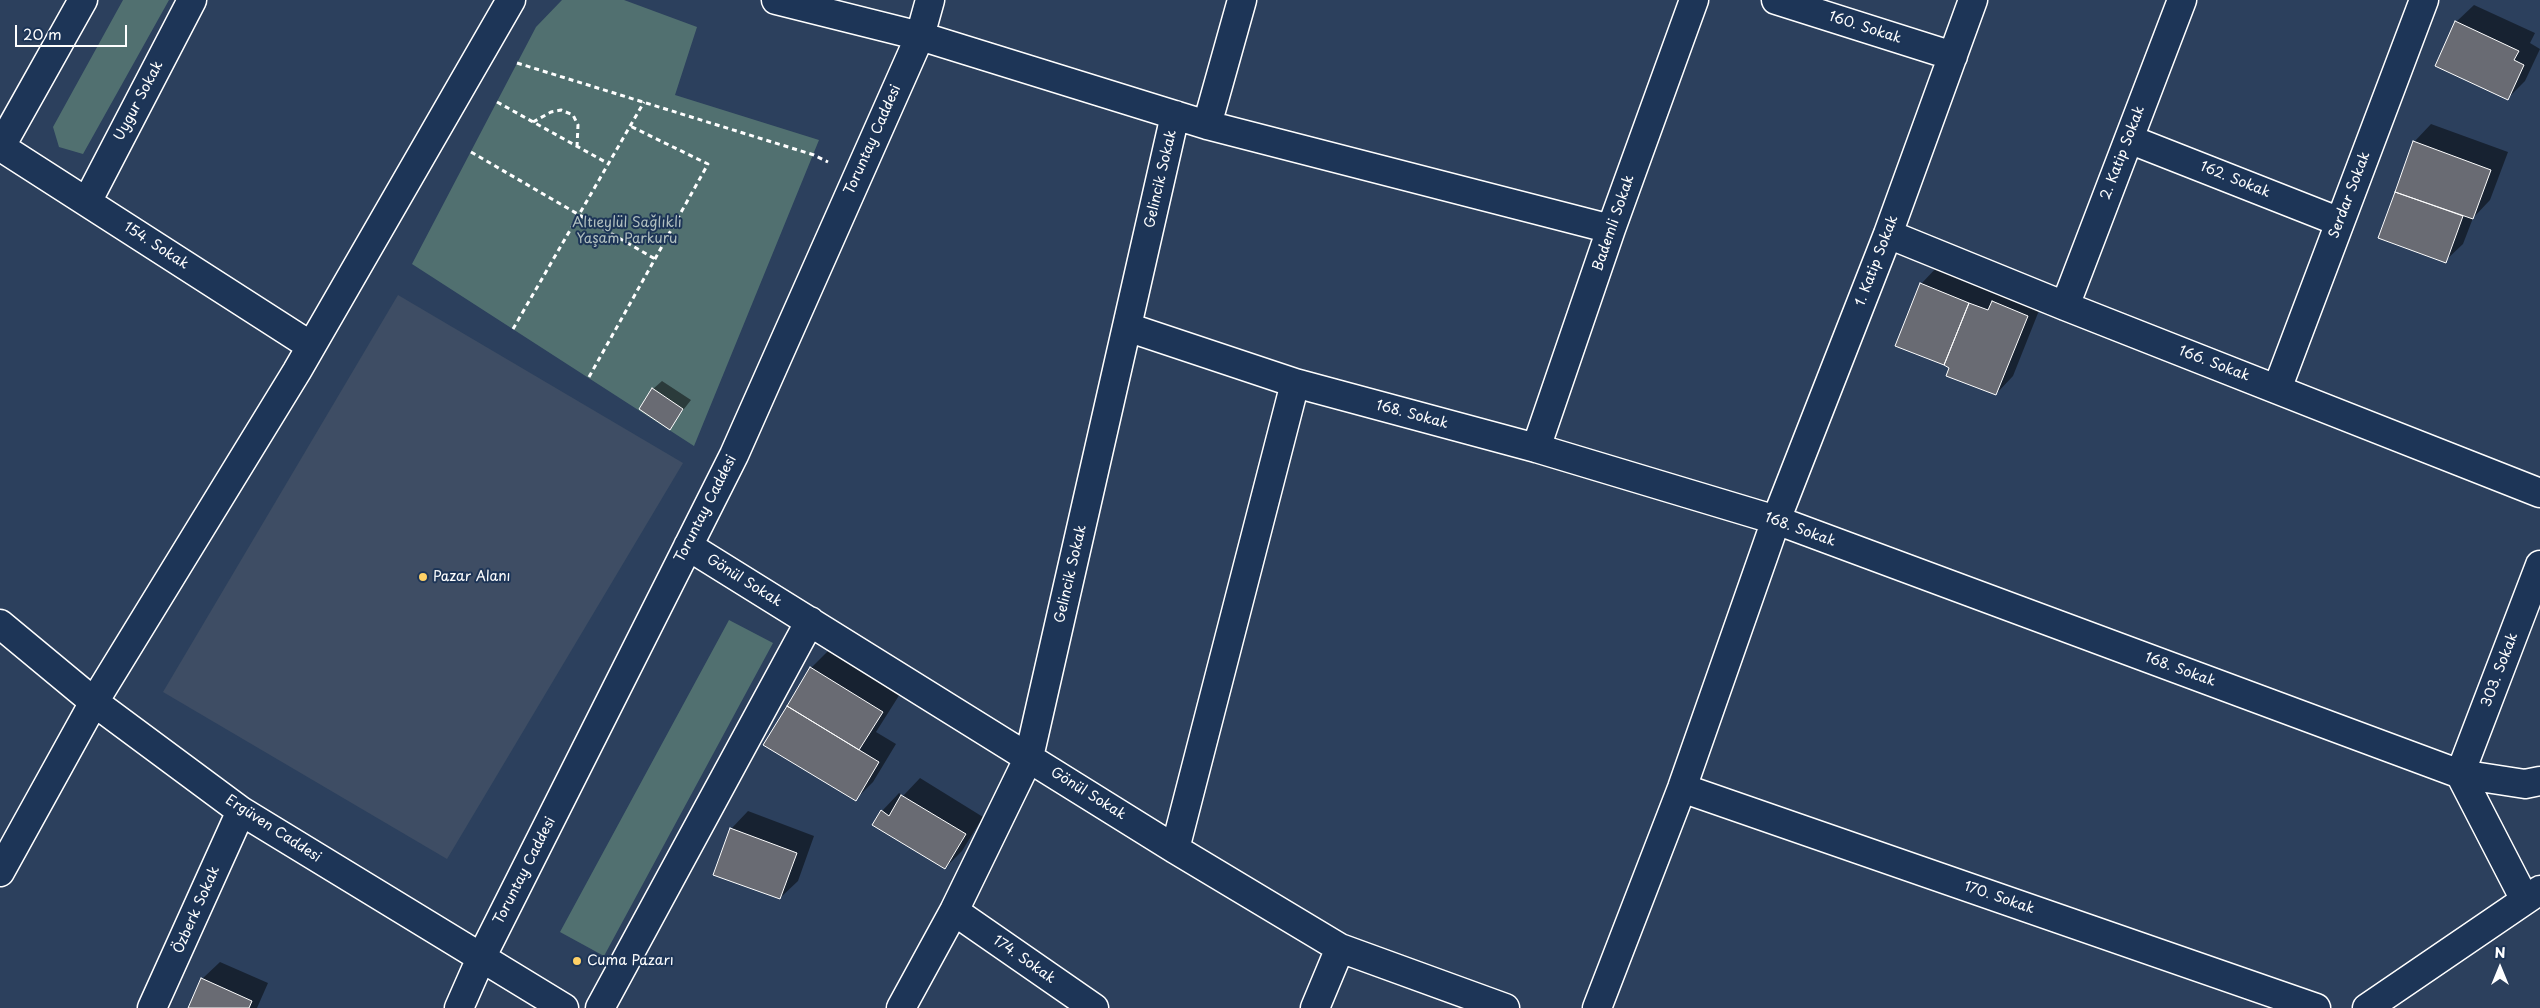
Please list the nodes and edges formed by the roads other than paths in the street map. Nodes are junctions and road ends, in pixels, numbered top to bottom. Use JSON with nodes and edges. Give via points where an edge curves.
{"nodes":[{"id":1,"x":83,"y":0,"type":"edge"},
{"id":2,"x":192,"y":0,"type":"edge"},
{"id":3,"x":511,"y":0,"type":"edge"},
{"id":4,"x":776,"y":0,"type":"edge"},
{"id":5,"x":930,"y":0,"type":"edge"},
{"id":6,"x":1242,"y":0,"type":"edge"},
{"id":7,"x":1694,"y":0,"type":"edge"},
{"id":8,"x":1776,"y":0,"type":"edge"},
{"id":9,"x":1974,"y":0,"type":"edge"},
{"id":10,"x":2182,"y":0,"type":"edge"},
{"id":11,"x":2424,"y":0,"type":"edge"},
{"id":12,"x":920,"y":36,"type":"junction"},
{"id":13,"x":1953,"y":56,"type":"junction"},
{"id":14,"x":1175,"y":115,"type":"junction"},
{"id":15,"x":1206,"y":125,"type":"junction"},
{"id":16,"x":2129,"y":138,"type":"junction"},
{"id":17,"x":0,"y":147,"type":"edge"},
{"id":18,"x":86,"y":202,"type":"junction"},
{"id":19,"x":2340,"y":222,"type":"junction"},
{"id":20,"x":1611,"y":229,"type":"junction"},
{"id":21,"x":1888,"y":234,"type":"junction"},
{"id":22,"x":2065,"y":306,"type":"junction"},
{"id":23,"x":1127,"y":327,"type":"junction"},
{"id":24,"x":311,"y":346,"type":"junction"},
{"id":25,"x":1295,"y":383,"type":"junction"},
{"id":26,"x":2277,"y":389,"type":"junction"},
{"id":27,"x":1536,"y":448,"type":"junction"},
{"id":28,"x":2540,"y":493,"type":"edge"},
{"id":29,"x":1776,"y":520,"type":"junction"},
{"id":30,"x":688,"y":546,"type":"junction"},
{"id":31,"x":2540,"y":565,"type":"edge"},
{"id":32,"x":810,"y":621,"type":"junction"},
{"id":33,"x":0,"y":624,"type":"edge"},
{"id":34,"x":94,"y":702,"type":"junction"},
{"id":35,"x":1029,"y":757,"type":"junction"},
{"id":36,"x":2460,"y":774,"type":"junction"},
{"id":37,"x":2540,"y":781,"type":"edge"},
{"id":38,"x":1682,"y":788,"type":"junction"},
{"id":39,"x":242,"y":811,"type":"junction"},
{"id":40,"x":1175,"y":849,"type":"junction"},
{"id":41,"x":0,"y":872,"type":"edge"},
{"id":42,"x":2532,"y":895,"type":"edge"},
{"id":43,"x":954,"y":911,"type":"junction"},
{"id":44,"x":1340,"y":948,"type":"junction"},
{"id":45,"x":481,"y":958,"type":"junction"},
{"id":46,"x":152,"y":1008,"type":"edge"},
{"id":47,"x":459,"y":1008,"type":"edge"},
{"id":48,"x":564,"y":1008,"type":"edge"},
{"id":49,"x":600,"y":1008,"type":"edge"},
{"id":50,"x":901,"y":1008,"type":"edge"},
{"id":51,"x":1094,"y":1008,"type":"edge"},
{"id":52,"x":1315,"y":1008,"type":"edge"},
{"id":53,"x":1505,"y":1008,"type":"edge"},
{"id":54,"x":1596,"y":1008,"type":"edge"},
{"id":55,"x":2316,"y":1008,"type":"edge"},
{"id":56,"x":2367,"y":1008,"type":"edge"}],
"edges":[{"from":1,"to":17,"type":"street"},
{"from":2,"to":18,"type":"street","name":"Uygur Sokak"},
{"from":3,"to":24,"type":"street"},
{"from":4,"to":12,"type":"street"},
{"from":5,"to":12,"type":"street","name":"Toruntay Caddesi"},
{"from":6,"to":15,"type":"street"},
{"from":7,"to":20,"type":"street","name":"Bademli Sokak"},
{"from":8,"to":13,"type":"street","name":"160. Sokak"},
{"from":9,"to":13,"type":"street","name":"1. Katip Sokak"},
{"from":10,"to":16,"type":"street","name":"2. Katip Sokak"},
{"from":11,"to":19,"type":"street","name":"Serdar Sokak"},
{"from":12,"to":14,"type":"street"},
{"from":12,"to":30,"type":"street","name":"Toruntay Caddesi","via":[[734,455]]},
{"from":13,"to":21,"type":"street","name":"1. Katip Sokak"},
{"from":14,"to":15,"type":"street"},
{"from":14,"to":23,"type":"street","name":"Gelincik Sokak"},
{"from":15,"to":20,"type":"street"},
{"from":16,"to":19,"type":"street","name":"162. Sokak"},
{"from":16,"to":22,"type":"street","name":"2. Katip Sokak"},
{"from":17,"to":18,"type":"street","name":"154. Sokak"},
{"from":18,"to":24,"type":"street","name":"154. Sokak"},
{"from":19,"to":26,"type":"street","name":"Serdar Sokak"},
{"from":20,"to":27,"type":"street","name":"Bademli Sokak"},
{"from":21,"to":22,"type":"street","name":"166. Sokak"},
{"from":21,"to":29,"type":"street","name":"1. Katip Sokak"},
{"from":22,"to":26,"type":"street","name":"166. Sokak"},
{"from":23,"to":25,"type":"street","name":"168. Sokak"},
{"from":23,"to":35,"type":"street","name":"Gelincik Sokak"},
{"from":24,"to":34,"type":"street"},
{"from":25,"to":27,"type":"street","name":"168. Sokak"},
{"from":25,"to":40,"type":"street"},
{"from":26,"to":28,"type":"street","name":"166. Sokak"},
{"from":27,"to":29,"type":"street","name":"168. Sokak"},
{"from":29,"to":36,"type":"street","name":"168. Sokak"},
{"from":29,"to":38,"type":"street","name":"1. Katip Sokak"},
{"from":30,"to":32,"type":"street","name":"Gönül Sokak"},
{"from":30,"to":45,"type":"street","name":"Toruntay Caddesi"},
{"from":31,"to":36,"type":"street","name":"303. Sokak"},
{"from":32,"to":35,"type":"street","name":"Gönül Sokak"},
{"from":32,"to":49,"type":"street"},
{"from":33,"to":34,"type":"street","name":"Ergüven Caddesi"},
{"from":34,"to":39,"type":"street","name":"Ergüven Caddesi"},
{"from":34,"to":41,"type":"street"},
{"from":35,"to":40,"type":"street","name":"Gönül Sokak"},
{"from":35,"to":43,"type":"street","name":"Gelincik Sokak"},
{"from":36,"to":37,"type":"street","name":"168. Sokak","via":[[2525,784]]},
{"from":36,"to":42,"type":"street"},
{"from":38,"to":54,"type":"street","name":"1. Katip Sokak"},
{"from":38,"to":55,"type":"street","name":"170. Sokak"},
{"from":39,"to":45,"type":"street","name":"Ergüven Caddesi"},
{"from":39,"to":46,"type":"street","name":"Özberk Sokak"},
{"from":40,"to":44,"type":"street","name":"Gönül Sokak"},
{"from":42,"to":56,"type":"street"},
{"from":43,"to":50,"type":"street","name":"Gelincik Sokak"},
{"from":43,"to":51,"type":"street","name":"174. Sokak"},
{"from":44,"to":52,"type":"street"},
{"from":44,"to":53,"type":"street","name":"Gönül Sokak"},
{"from":45,"to":47,"type":"street","name":"Toruntay Caddesi"},
{"from":45,"to":48,"type":"street","name":"Ergüven Caddesi"}]}
